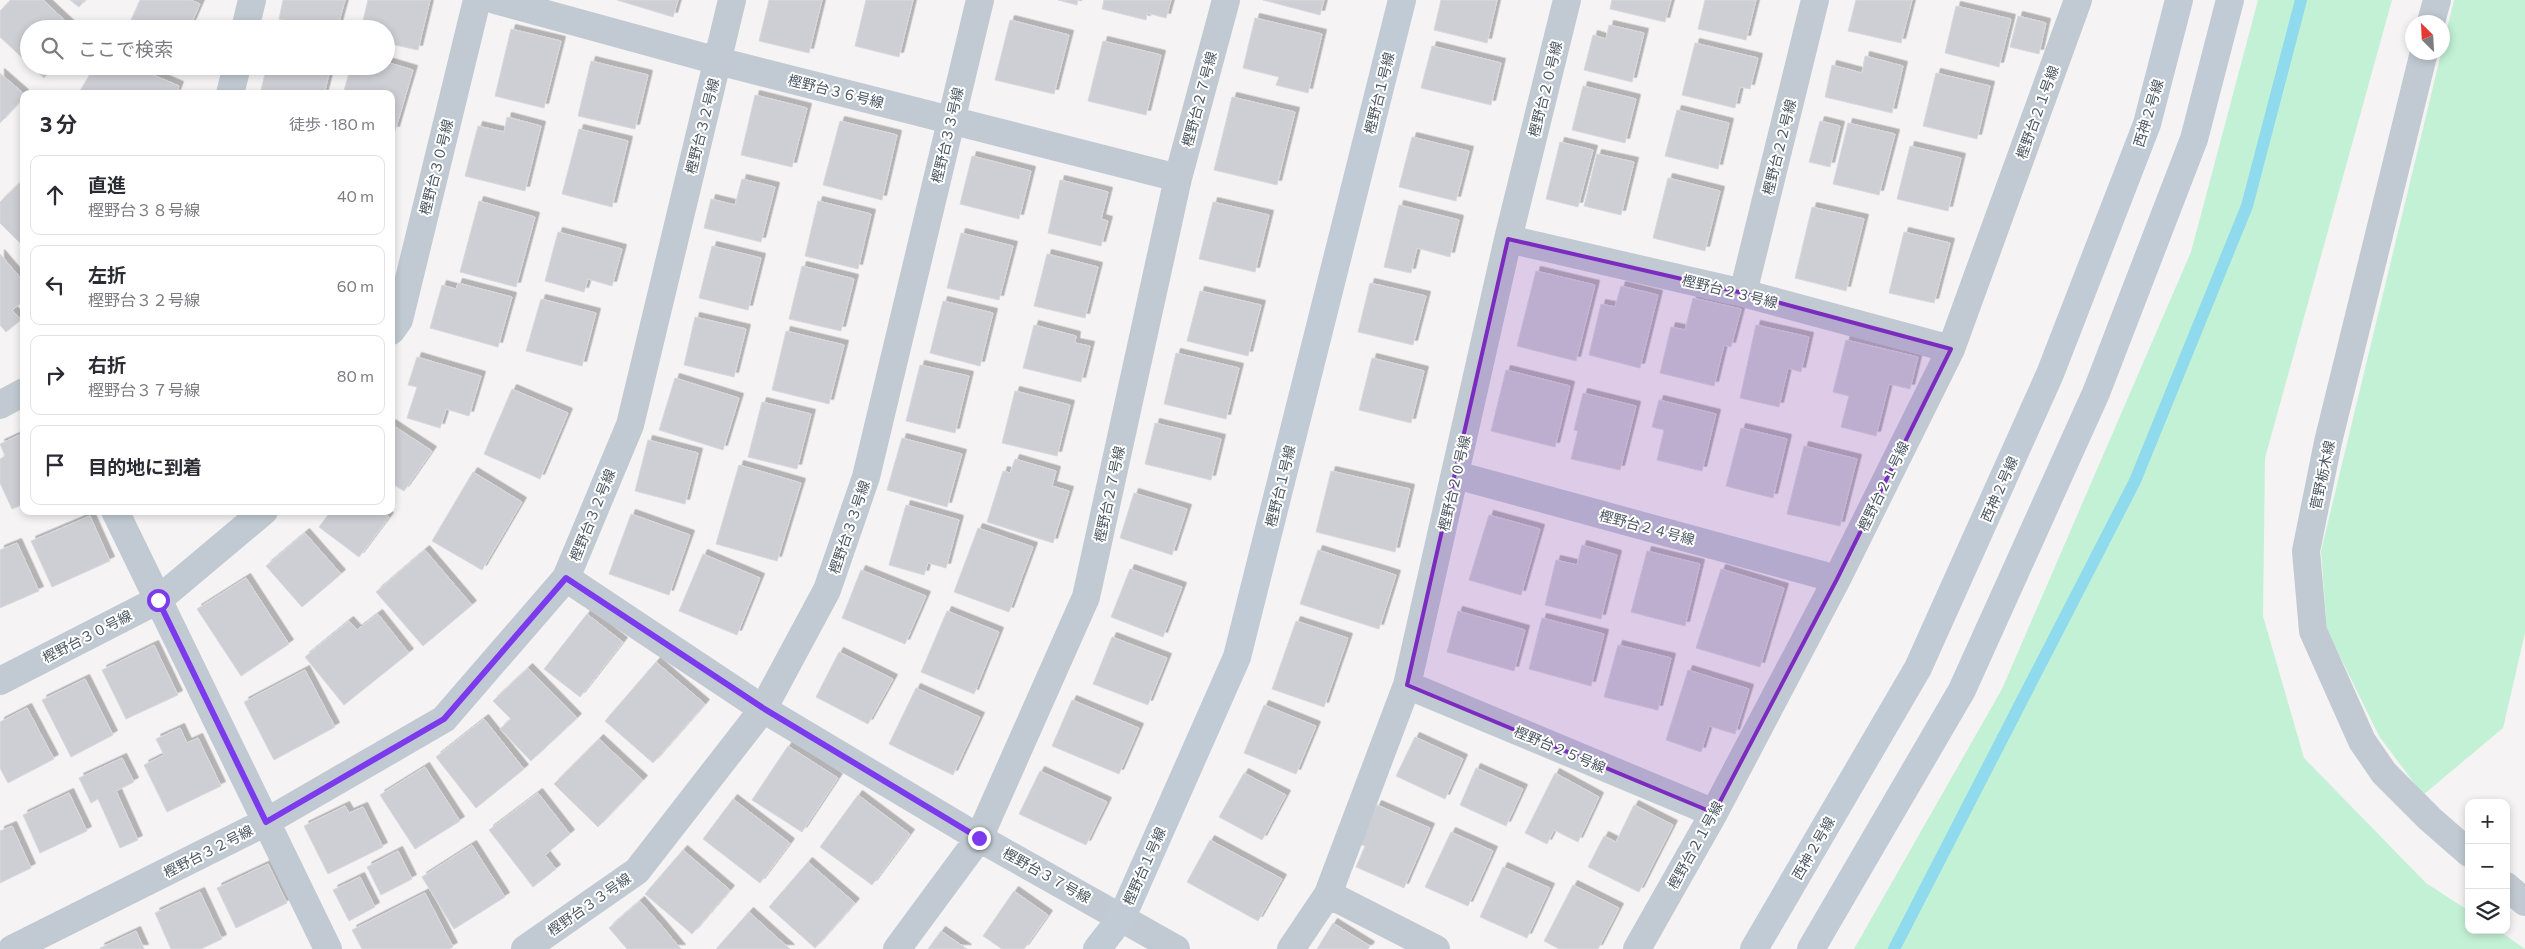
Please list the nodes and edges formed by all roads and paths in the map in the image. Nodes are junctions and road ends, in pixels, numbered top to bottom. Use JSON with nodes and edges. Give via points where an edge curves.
{"nodes":[{"id":1,"x":252,"y":0,"type":"edge"},
{"id":2,"x":477,"y":0,"type":"edge"},
{"id":3,"x":495,"y":0,"type":"edge"},
{"id":4,"x":732,"y":0,"type":"edge"},
{"id":5,"x":980,"y":0,"type":"edge"},
{"id":6,"x":1226,"y":0,"type":"edge"},
{"id":7,"x":1402,"y":0,"type":"edge"},
{"id":8,"x":1567,"y":0,"type":"edge"},
{"id":9,"x":1815,"y":0,"type":"edge"},
{"id":10,"x":2078,"y":0,"type":"edge"},
{"id":11,"x":2179,"y":0,"type":"edge"},
{"id":12,"x":2230,"y":0,"type":"edge"},
{"id":13,"x":2437,"y":0,"type":"edge"},
{"id":14,"x":2433,"y":15,"type":"edge"},
{"id":15,"x":247,"y":20,"type":"edge"},
{"id":16,"x":2422,"y":60,"type":"edge"},
{"id":17,"x":718,"y":61,"type":"junction"},
{"id":18,"x":235,"y":75,"type":"edge"},
{"id":19,"x":231,"y":90,"type":"edge"},
{"id":20,"x":951,"y":120,"type":"junction"},
{"id":21,"x":1178,"y":178,"type":"junction"},
{"id":22,"x":1508,"y":239,"type":"junction"},
{"id":23,"x":1743,"y":294,"type":"junction"},
{"id":24,"x":395,"y":326,"type":"edge"},
{"id":25,"x":1951,"y":349,"type":"junction"},
{"id":26,"x":20,"y":394,"type":"edge"},
{"id":27,"x":0,"y":405,"type":"edge"},
{"id":28,"x":1456,"y":475,"type":"junction"},
{"id":29,"x":117,"y":515,"type":"edge"},
{"id":30,"x":259,"y":515,"type":"edge"},
{"id":31,"x":566,"y":578,"type":"junction"},
{"id":32,"x":1837,"y":579,"type":"junction"},
{"id":33,"x":158,"y":600,"type":"junction"},
{"id":34,"x":0,"y":681,"type":"edge"},
{"id":35,"x":1407,"y":685,"type":"junction"},
{"id":36,"x":763,"y":708,"type":"junction"},
{"id":37,"x":1714,"y":813,"type":"junction"},
{"id":38,"x":266,"y":822,"type":"junction"},
{"id":39,"x":979,"y":838,"type":"junction"},
{"id":40,"x":2465,"y":850,"type":"edge"},
{"id":41,"x":2510,"y":889,"type":"edge"},
{"id":42,"x":1328,"y":894,"type":"junction"},
{"id":43,"x":2525,"y":902,"type":"edge"},
{"id":44,"x":1122,"y":917,"type":"junction"},
{"id":45,"x":12,"y":949,"type":"edge"},
{"id":46,"x":328,"y":949,"type":"edge"},
{"id":47,"x":524,"y":949,"type":"edge"},
{"id":48,"x":897,"y":949,"type":"edge"},
{"id":49,"x":1097,"y":949,"type":"edge"},
{"id":50,"x":1176,"y":949,"type":"edge"},
{"id":51,"x":1291,"y":949,"type":"edge"},
{"id":52,"x":1436,"y":949,"type":"edge"},
{"id":53,"x":1637,"y":949,"type":"edge"},
{"id":54,"x":1754,"y":949,"type":"edge"},
{"id":55,"x":1811,"y":949,"type":"edge"}],
"edges":[{"from":1,"to":15,"type":"street"},
{"from":2,"to":24,"type":"street","name":"樫野台３０号線","via":[[399,320]]},
{"from":3,"to":17,"type":"street","name":"樫野台３６号線"},
{"from":4,"to":17,"type":"street","name":"樫野台３２号線"},
{"from":5,"to":20,"type":"street","name":"樫野台３３号線"},
{"from":6,"to":21,"type":"street","name":"樫野台２７号線"},
{"from":7,"to":44,"type":"street","name":"樫野台１号線","via":[[1237,657]]},
{"from":8,"to":22,"type":"street","name":"樫野台２０号線"},
{"from":9,"to":23,"type":"street","name":"樫野台２２号線"},
{"from":10,"to":25,"type":"street","name":"樫野台２１号線"},
{"from":11,"to":54,"type":"street","name":"西神２号線","via":[[2147,124],[2050,374],[1918,668]]},
{"from":12,"to":55,"type":"street","via":[[2194,139],[2096,393],[1962,690]]},
{"from":13,"to":14,"type":"street"},
{"from":16,"to":40,"type":"street","name":"菅野栃木線","via":[[2328,442],[2306,551],[2313,631],[2362,741],[2384,773]]},
{"from":17,"to":20,"type":"street","name":"樫野台３６号線"},
{"from":17,"to":31,"type":"street","name":"樫野台３２号線","via":[[630,425]]},
{"from":18,"to":19,"type":"street"},
{"from":20,"to":21,"type":"street","name":"樫野台３６号線"},
{"from":20,"to":36,"type":"street","name":"樫野台３３号線","via":[[866,477],[827,590]]},
{"from":21,"to":39,"type":"street","name":"樫野台２７号線","via":[[1086,597]]},
{"from":22,"to":23,"type":"street","name":"樫野台２３号線"},
{"from":22,"to":28,"type":"street","name":"樫野台２０号線"},
{"from":23,"to":25,"type":"street","name":"樫野台２３号線"},
{"from":25,"to":32,"type":"street","name":"樫野台２１号線"},
{"from":26,"to":27,"type":"street"},
{"from":28,"to":32,"type":"street","name":"樫野台２４号線"},
{"from":28,"to":35,"type":"street","name":"樫野台２０号線"},
{"from":29,"to":33,"type":"street"},
{"from":30,"to":33,"type":"street","name":"樫野台３０号線"},
{"from":31,"to":36,"type":"street","name":"樫野台３７号線"},
{"from":31,"to":38,"type":"street","name":"樫野台３２号線","via":[[444,719]]},
{"from":32,"to":37,"type":"street","name":"樫野台２１号線"},
{"from":33,"to":34,"type":"street","name":"樫野台３０号線"},
{"from":33,"to":38,"type":"street"},
{"from":35,"to":37,"type":"street","name":"樫野台２５号線"},
{"from":35,"to":42,"type":"street","name":"樫野台２０号線"},
{"from":36,"to":39,"type":"street","name":"樫野台３７号線"},
{"from":36,"to":47,"type":"street","name":"樫野台３３号線","via":[[638,871]]},
{"from":37,"to":53,"type":"street","name":"樫野台２１号線"},
{"from":38,"to":45,"type":"street","name":"樫野台３２号線"},
{"from":38,"to":46,"type":"street"},
{"from":39,"to":44,"type":"street","name":"樫野台３７号線"},
{"from":39,"to":48,"type":"street","name":"樫野台２７号線"},
{"from":41,"to":43,"type":"street"},
{"from":42,"to":51,"type":"street","name":"樫野台２０号線"},
{"from":42,"to":52,"type":"street"},
{"from":44,"to":49,"type":"street","name":"樫野台１号線"},
{"from":44,"to":50,"type":"street"}]}
